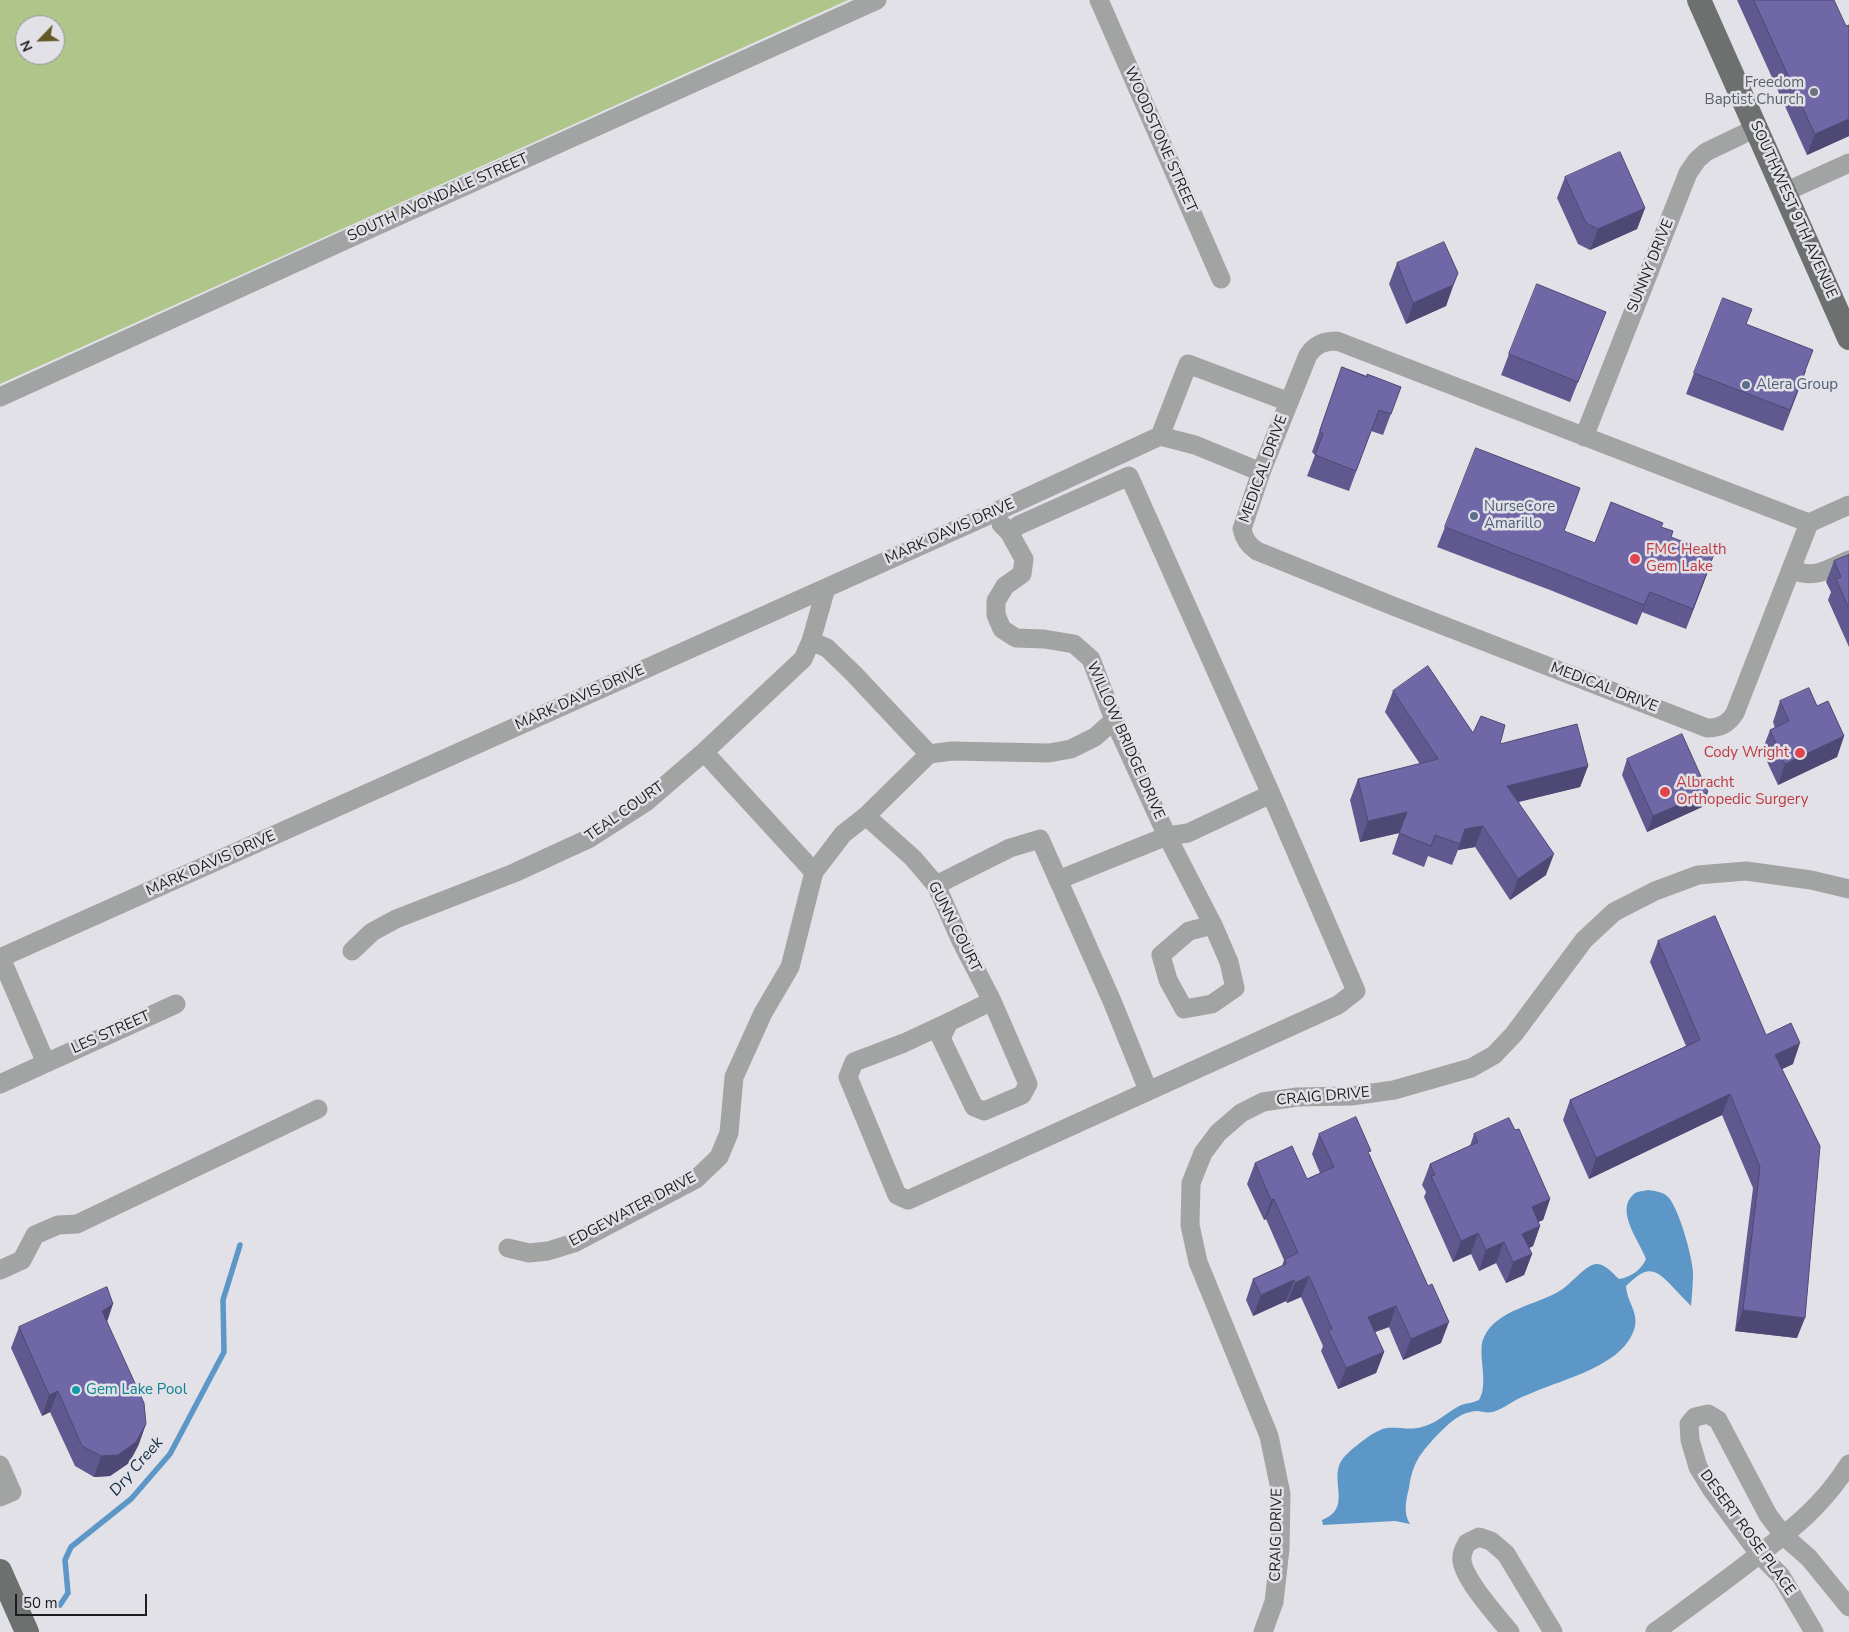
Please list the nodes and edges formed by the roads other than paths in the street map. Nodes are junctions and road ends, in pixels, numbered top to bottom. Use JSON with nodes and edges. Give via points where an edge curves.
{"nodes":[{"id":1,"x":878,"y":0,"type":"edge"},
{"id":2,"x":1099,"y":0,"type":"edge"},
{"id":3,"x":1699,"y":0,"type":"edge"},
{"id":4,"x":1756,"y":128,"type":"junction"},
{"id":5,"x":1849,"y":163,"type":"edge"},
{"id":6,"x":1786,"y":192,"type":"junction"},
{"id":7,"x":1221,"y":279,"type":"dead end"},
{"id":8,"x":1849,"y":338,"type":"edge"},
{"id":9,"x":0,"y":397,"type":"edge"},
{"id":10,"x":1289,"y":402,"type":"junction"},
{"id":11,"x":1160,"y":436,"type":"junction"},
{"id":12,"x":1584,"y":437,"type":"junction"},
{"id":13,"x":1261,"y":472,"type":"junction"},
{"id":14,"x":1849,"y":505,"type":"edge"},
{"id":15,"x":991,"y":514,"type":"junction"},
{"id":16,"x":1809,"y":523,"type":"junction"},
{"id":17,"x":1009,"y":532,"type":"junction"},
{"id":18,"x":1849,"y":560,"type":"edge"},
{"id":19,"x":1791,"y":570,"type":"junction"},
{"id":20,"x":826,"y":588,"type":"junction"},
{"id":21,"x":811,"y":641,"type":"junction"},
{"id":22,"x":1114,"y":720,"type":"junction"},
{"id":23,"x":704,"y":752,"type":"junction"},
{"id":24,"x":929,"y":754,"type":"junction"},
{"id":25,"x":1271,"y":794,"type":"junction"},
{"id":26,"x":866,"y":816,"type":"junction"},
{"id":27,"x":1167,"y":836,"type":"junction"},
{"id":28,"x":814,"y":872,"type":"junction"},
{"id":29,"x":1058,"y":880,"type":"junction"},
{"id":30,"x":936,"y":885,"type":"junction"},
{"id":31,"x":1849,"y":889,"type":"edge"},
{"id":32,"x":1213,"y":925,"type":"junction"},
{"id":33,"x":352,"y":952,"type":"dead end"},
{"id":34,"x":0,"y":958,"type":"edge"},
{"id":35,"x":992,"y":1001,"type":"junction"},
{"id":36,"x":176,"y":1004,"type":"dead end"},
{"id":37,"x":949,"y":1022,"type":"junction"},
{"id":38,"x":46,"y":1063,"type":"junction"},
{"id":39,"x":0,"y":1084,"type":"edge"},
{"id":40,"x":1148,"y":1090,"type":"junction"},
{"id":41,"x":318,"y":1109,"type":"dead end"},
{"id":42,"x":508,"y":1248,"type":"dead end"},
{"id":43,"x":0,"y":1270,"type":"edge"},
{"id":44,"x":1849,"y":1464,"type":"edge"},
{"id":45,"x":0,"y":1465,"type":"edge"},
{"id":46,"x":0,"y":1497,"type":"edge"},
{"id":47,"x":1784,"y":1536,"type":"junction"},
{"id":48,"x":1760,"y":1554,"type":"junction"},
{"id":49,"x":0,"y":1571,"type":"edge"},
{"id":50,"x":1849,"y":1607,"type":"edge"},
{"id":51,"x":27,"y":1632,"type":"edge"},
{"id":52,"x":1263,"y":1632,"type":"edge"},
{"id":53,"x":1510,"y":1632,"type":"edge"},
{"id":54,"x":1553,"y":1632,"type":"edge"},
{"id":55,"x":1655,"y":1632,"type":"edge"},
{"id":56,"x":1814,"y":1632,"type":"edge"}],
"edges":[{"from":1,"to":9,"type":"street","name":"SOUTH AVONDALE STREET"},
{"from":2,"to":7,"type":"street","name":"WOODSTONE STREET"},
{"from":3,"to":4,"type":"main road","name":"SOUTHWEST 9TH AVENUE"},
{"from":4,"to":6,"type":"main road","name":"SOUTHWEST 9TH AVENUE"},
{"from":4,"to":12,"type":"street","name":"SUNNY DRIVE","via":[[1706,152],[1688,173]]},
{"from":5,"to":6,"type":"street"},
{"from":6,"to":8,"type":"main road","name":"SOUTHWEST 9TH AVENUE"},
{"from":10,"to":11,"type":"street","via":[[1188,364]]},
{"from":10,"to":12,"type":"street","name":"MEDICAL DRIVE","via":[[1313,348],[1327,341],[1337,341]]},
{"from":10,"to":13,"type":"street","name":"MEDICAL DRIVE"},
{"from":11,"to":13,"type":"street","via":[[1195,445]]},
{"from":11,"to":15,"type":"street","name":"MARK DAVIS DRIVE"},
{"from":12,"to":16,"type":"street","name":"MEDICAL DRIVE"},
{"from":13,"to":19,"type":"street","name":"MEDICAL DRIVE","via":[[1242,529],[1249,545],[1257,551],[1707,728],[1725,724],[1735,713]]},
{"from":14,"to":16,"type":"street"},
{"from":15,"to":17,"type":"street","name":"WILLOW BRIDGE DRIVE"},
{"from":15,"to":20,"type":"street","name":"MARK DAVIS DRIVE"},
{"from":16,"to":19,"type":"street","name":"MEDICAL DRIVE"},
{"from":17,"to":22,"type":"street","name":"WILLOW BRIDGE DRIVE","via":[[1024,559],[1022,574],[1005,586],[996,601],[996,616],[1002,629],[1016,638],[1074,644],[1091,659]]},
{"from":17,"to":25,"type":"street","via":[[1129,476]]},
{"from":18,"to":19,"type":"street","via":[[1812,575]]},
{"from":20,"to":21,"type":"street","name":"TEAL COURT"},
{"from":20,"to":34,"type":"street","name":"MARK DAVIS DRIVE"},
{"from":21,"to":23,"type":"street","name":"TEAL COURT","via":[[803,659]]},
{"from":21,"to":24,"type":"street","via":[[826,648],[854,674]]},
{"from":22,"to":24,"type":"street","via":[[1095,737],[1071,749],[1048,753],[952,751]]},
{"from":22,"to":27,"type":"street","name":"WILLOW BRIDGE DRIVE"},
{"from":23,"to":28,"type":"street"},
{"from":23,"to":33,"type":"street","name":"TEAL COURT","via":[[646,802],[590,838],[514,873],[396,919],[372,932]]},
{"from":24,"to":26,"type":"street","name":"EDGEWATER DRIVE"},
{"from":25,"to":27,"type":"street","via":[[1188,833]]},
{"from":25,"to":40,"type":"street","via":[[1356,991],[1338,1005]]},
{"from":26,"to":28,"type":"street","name":"EDGEWATER DRIVE","via":[[843,834]]},
{"from":26,"to":30,"type":"street","name":"GUNN COURT","via":[[913,858]]},
{"from":27,"to":29,"type":"street"},
{"from":27,"to":32,"type":"street","name":"WILLOW BRIDGE DRIVE"},
{"from":28,"to":42,"type":"street","name":"EDGEWATER DRIVE","via":[[790,967],[763,1013],[734,1077],[729,1133],[719,1158],[696,1179],[574,1243],[529,1253]]},
{"from":29,"to":30,"type":"street","via":[[1040,839],[1010,848]]},
{"from":29,"to":40,"type":"street"},
{"from":30,"to":35,"type":"street","name":"GUNN COURT"},
{"from":31,"to":52,"type":"street","name":"CRAIG DRIVE","via":[[1746,871],[1698,875],[1655,891],[1614,912],[1584,940],[1514,1034],[1494,1055],[1471,1068],[1394,1090],[1263,1102],[1241,1113],[1202,1153],[1191,1183],[1190,1225],[1198,1262],[1269,1436],[1281,1494],[1280,1549],[1274,1602]]},
{"from":32,"to":32,"type":"street","name":"WILLOW BRIDGE DRIVE","via":[[1229,962],[1235,988],[1212,1004],[1184,1009],[1168,980],[1161,955],[1189,932]]},
{"from":34,"to":38,"type":"street"},
{"from":35,"to":37,"type":"street"},
{"from":35,"to":37,"type":"street","name":"GUNN COURT","via":[[1028,1084],[1022,1095],[984,1110],[974,1107],[941,1038]]},
{"from":36,"to":38,"type":"street","name":"LES STREET"},
{"from":37,"to":40,"type":"street","via":[[854,1062],[848,1077],[897,1195],[908,1200]]},
{"from":38,"to":39,"type":"street","name":"LES STREET"},
{"from":41,"to":43,"type":"street","via":[[77,1224],[58,1225],[35,1235],[22,1260]]},
{"from":44,"to":47,"type":"street","via":[[1836,1485],[1812,1512]]},
{"from":45,"to":46,"type":"street","via":[[12,1492]]},
{"from":47,"to":48,"type":"street"},
{"from":47,"to":48,"type":"street","name":"DESERT ROSE PLACE","via":[[1768,1515],[1718,1420],[1708,1414],[1695,1417],[1689,1424],[1698,1467]]},
{"from":47,"to":50,"type":"street","name":"DESERT ROSE PLACE","via":[[1809,1558]]},
{"from":48,"to":55,"type":"street"},
{"from":48,"to":56,"type":"street","name":"DESERT ROSE PLACE","via":[[1781,1576]]},
{"from":49,"to":51,"type":"main road"},
{"from":53,"to":54,"type":"street","via":[[1467,1575],[1462,1563],[1467,1543],[1479,1537],[1506,1554]]}]}
